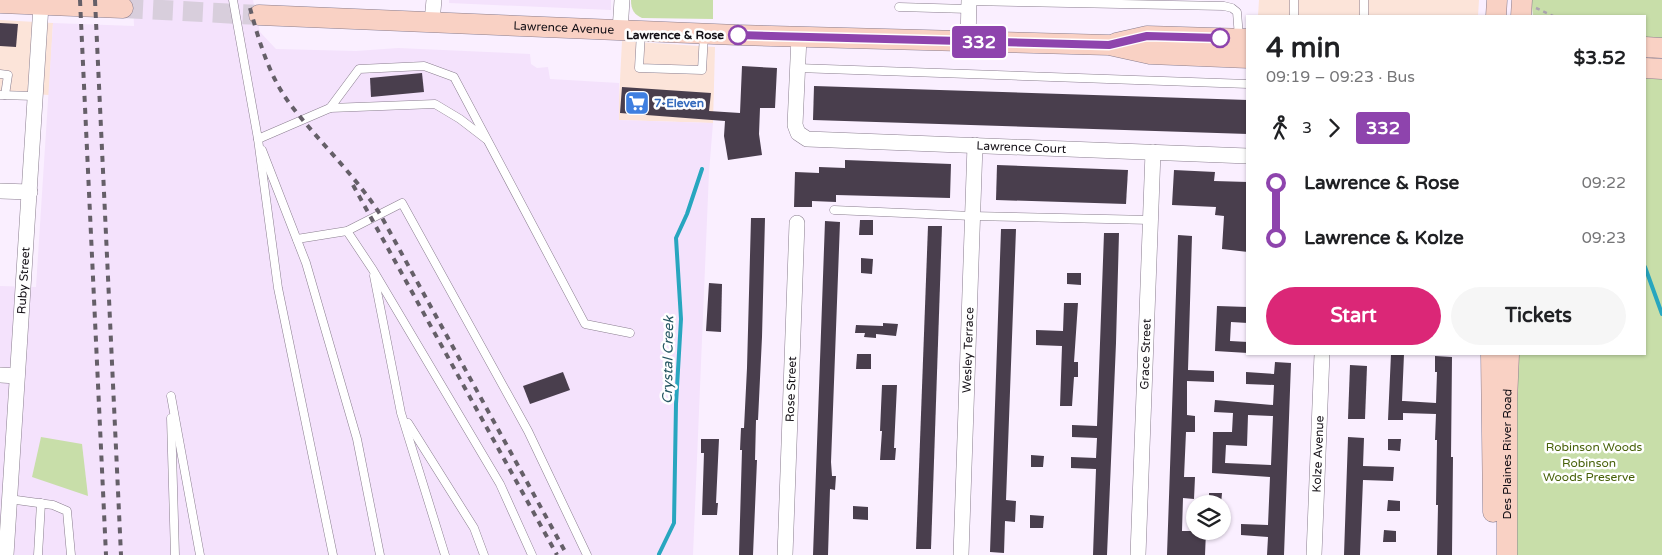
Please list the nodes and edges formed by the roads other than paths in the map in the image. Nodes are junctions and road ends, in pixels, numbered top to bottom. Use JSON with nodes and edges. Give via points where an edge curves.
{"nodes":[{"id":1,"x":233,"y":0,"type":"edge"},
{"id":2,"x":434,"y":0,"type":"edge"},
{"id":3,"x":622,"y":0,"type":"edge"},
{"id":4,"x":1294,"y":0,"type":"edge"},
{"id":5,"x":1364,"y":0,"type":"edge"},
{"id":6,"x":1496,"y":0,"type":"edge"},
{"id":7,"x":0,"y":3,"type":"edge"},
{"id":8,"x":968,"y":3,"type":"edge"},
{"id":9,"x":41,"y":5,"type":"junction"},
{"id":10,"x":899,"y":7,"type":"dead end"},
{"id":11,"x":122,"y":8,"type":"tunnel mouth"},
{"id":12,"x":259,"y":15,"type":"tunnel mouth"},
{"id":13,"x":1294,"y":15,"type":"edge"},
{"id":14,"x":1364,"y":15,"type":"edge"},
{"id":15,"x":1496,"y":15,"type":"edge"},
{"id":16,"x":432,"y":21,"type":"junction"},
{"id":17,"x":620,"y":31,"type":"junction"},
{"id":18,"x":641,"y":32,"type":"junction"},
{"id":19,"x":704,"y":34,"type":"junction"},
{"id":20,"x":799,"y":37,"type":"junction"},
{"id":21,"x":1243,"y":39,"type":"edge"},
{"id":22,"x":968,"y":42,"type":"junction"},
{"id":23,"x":1109,"y":45,"type":"junction"},
{"id":24,"x":1646,"y":47,"type":"edge"},
{"id":25,"x":1662,"y":48,"type":"edge"},
{"id":26,"x":1246,"y":58,"type":"edge"},
{"id":27,"x":797,"y":68,"type":"junction"},
{"id":28,"x":1646,"y":68,"type":"edge"},
{"id":29,"x":1662,"y":69,"type":"edge"},
{"id":30,"x":0,"y":74,"type":"edge"},
{"id":31,"x":1246,"y":84,"type":"edge"},
{"id":32,"x":3,"y":95,"type":"edge"},
{"id":33,"x":34,"y":96,"type":"junction"},
{"id":34,"x":330,"y":108,"type":"junction"},
{"id":35,"x":258,"y":139,"type":"junction"},
{"id":36,"x":489,"y":142,"type":"junction"},
{"id":37,"x":975,"y":146,"type":"junction"},
{"id":38,"x":1153,"y":152,"type":"junction"},
{"id":39,"x":1246,"y":156,"type":"edge"},
{"id":40,"x":0,"y":191,"type":"edge"},
{"id":41,"x":30,"y":192,"type":"junction"},
{"id":42,"x":834,"y":210,"type":"dead end"},
{"id":43,"x":972,"y":216,"type":"junction"},
{"id":44,"x":1151,"y":220,"type":"junction"},
{"id":45,"x":797,"y":223,"type":"dead end"},
{"id":46,"x":347,"y":231,"type":"junction"},
{"id":47,"x":297,"y":239,"type":"junction"},
{"id":48,"x":373,"y":270,"type":"junction"},
{"id":49,"x":630,"y":333,"type":"dead end"},
{"id":50,"x":1322,"y":355,"type":"edge"},
{"id":51,"x":1491,"y":355,"type":"edge"},
{"id":52,"x":1509,"y":355,"type":"edge"},
{"id":53,"x":0,"y":375,"type":"edge"},
{"id":54,"x":17,"y":376,"type":"junction"},
{"id":55,"x":402,"y":413,"type":"junction"},
{"id":56,"x":9,"y":499,"type":"junction"},
{"id":57,"x":41,"y":503,"type":"junction"},
{"id":58,"x":3,"y":535,"type":"edge"},
{"id":59,"x":6,"y":555,"type":"edge"},
{"id":60,"x":38,"y":555,"type":"edge"},
{"id":61,"x":71,"y":555,"type":"edge"},
{"id":62,"x":175,"y":555,"type":"edge"},
{"id":63,"x":200,"y":555,"type":"edge"},
{"id":64,"x":333,"y":555,"type":"edge"},
{"id":65,"x":380,"y":555,"type":"edge"},
{"id":66,"x":445,"y":555,"type":"edge"},
{"id":67,"x":484,"y":555,"type":"edge"},
{"id":68,"x":532,"y":555,"type":"edge"},
{"id":69,"x":587,"y":555,"type":"edge"},
{"id":70,"x":785,"y":555,"type":"edge"},
{"id":71,"x":961,"y":555,"type":"edge"},
{"id":72,"x":1138,"y":555,"type":"edge"},
{"id":73,"x":1314,"y":555,"type":"edge"},
{"id":74,"x":1493,"y":555,"type":"edge"},
{"id":75,"x":1506,"y":555,"type":"edge"}],
"edges":[{"from":1,"to":35,"type":"lane"},
{"from":2,"to":16,"type":"street"},
{"from":3,"to":17,"type":"street"},
{"from":4,"to":13,"type":"lane"},
{"from":5,"to":14,"type":"lane"},
{"from":6,"to":15,"type":"main road"},
{"from":7,"to":9,"type":"main road"},
{"from":8,"to":10,"type":"lane"},
{"from":8,"to":21,"type":"lane","via":[[1224,6],[1237,12]]},
{"from":8,"to":22,"type":"street"},
{"from":9,"to":11,"type":"main road"},
{"from":9,"to":33,"type":"street","name":"Ruby Street"},
{"from":12,"to":16,"type":"main road","name":"Lawrence Avenue"},
{"from":16,"to":17,"type":"main road","name":"Lawrence Avenue"},
{"from":17,"to":18,"type":"main road","name":"Lawrence Avenue"},
{"from":18,"to":19,"type":"main road","name":"Lawrence Avenue"},
{"from":18,"to":19,"type":"lane","via":[[640,68],[702,70]]},
{"from":19,"to":20,"type":"main road","name":"Lawrence Avenue"},
{"from":20,"to":22,"type":"main road","name":"Lawrence Avenue"},
{"from":20,"to":27,"type":"street"},
{"from":21,"to":23,"type":"main road","name":"Lawrence Avenue","via":[[1147,36]]},
{"from":22,"to":23,"type":"main road","name":"Lawrence Avenue"},
{"from":23,"to":26,"type":"main road","name":"Lawrence Avenue","via":[[1150,54]]},
{"from":24,"to":25,"type":"main road"},
{"from":27,"to":31,"type":"lane"},
{"from":27,"to":37,"type":"street","name":"Lawrence Court","via":[[795,125],[798,134],[807,139]]},
{"from":28,"to":29,"type":"main road"},
{"from":30,"to":32,"type":"lane","via":[[8,75]]},
{"from":32,"to":33,"type":"lane"},
{"from":33,"to":41,"type":"street","name":"Ruby Street"},
{"from":34,"to":35,"type":"lane"},
{"from":34,"to":36,"type":"lane","via":[[435,104]]},
{"from":34,"to":36,"type":"lane","via":[[359,70],[424,66],[454,77]]},
{"from":35,"to":47,"type":"lane"},
{"from":35,"to":64,"type":"lane","via":[[278,288]]},
{"from":36,"to":49,"type":"lane","via":[[585,324]]},
{"from":37,"to":38,"type":"street","name":"Lawrence Court"},
{"from":37,"to":43,"type":"street","name":"Wesley Terrace"},
{"from":38,"to":39,"type":"street","name":"Lawrence Court"},
{"from":38,"to":44,"type":"street","name":"Grace Street"},
{"from":40,"to":41,"type":"street"},
{"from":41,"to":54,"type":"street","name":"Ruby Street"},
{"from":42,"to":43,"type":"lane"},
{"from":43,"to":44,"type":"lane"},
{"from":43,"to":71,"type":"street","name":"Wesley Terrace"},
{"from":44,"to":72,"type":"street","name":"Grace Street"},
{"from":45,"to":70,"type":"street","name":"Rose Street"},
{"from":46,"to":47,"type":"lane"},
{"from":46,"to":48,"type":"lane"},
{"from":46,"to":69,"type":"lane","via":[[402,203],[528,431]]},
{"from":47,"to":65,"type":"lane","via":[[357,439]]},
{"from":48,"to":55,"type":"lane"},
{"from":48,"to":68,"type":"lane","via":[[500,484]]},
{"from":50,"to":73,"type":"street","name":"Kolze Avenue"},
{"from":51,"to":74,"type":"main road","name":"Des Plaines River Road"},
{"from":52,"to":75,"type":"main road","name":"Des Plaines River Road"},
{"from":53,"to":54,"type":"street"},
{"from":54,"to":56,"type":"street","name":"Ruby Street"},
{"from":55,"to":66,"type":"lane"},
{"from":55,"to":67,"type":"lane","via":[[474,528]]},
{"from":56,"to":57,"type":"lane"},
{"from":56,"to":58,"type":"street","name":"Ruby Street"},
{"from":57,"to":60,"type":"lane"},
{"from":57,"to":61,"type":"lane","via":[[67,511]]},
{"from":58,"to":59,"type":"street","name":"Ruby Street"},
{"from":62,"to":63,"type":"lane","via":[[171,396]]}]}
